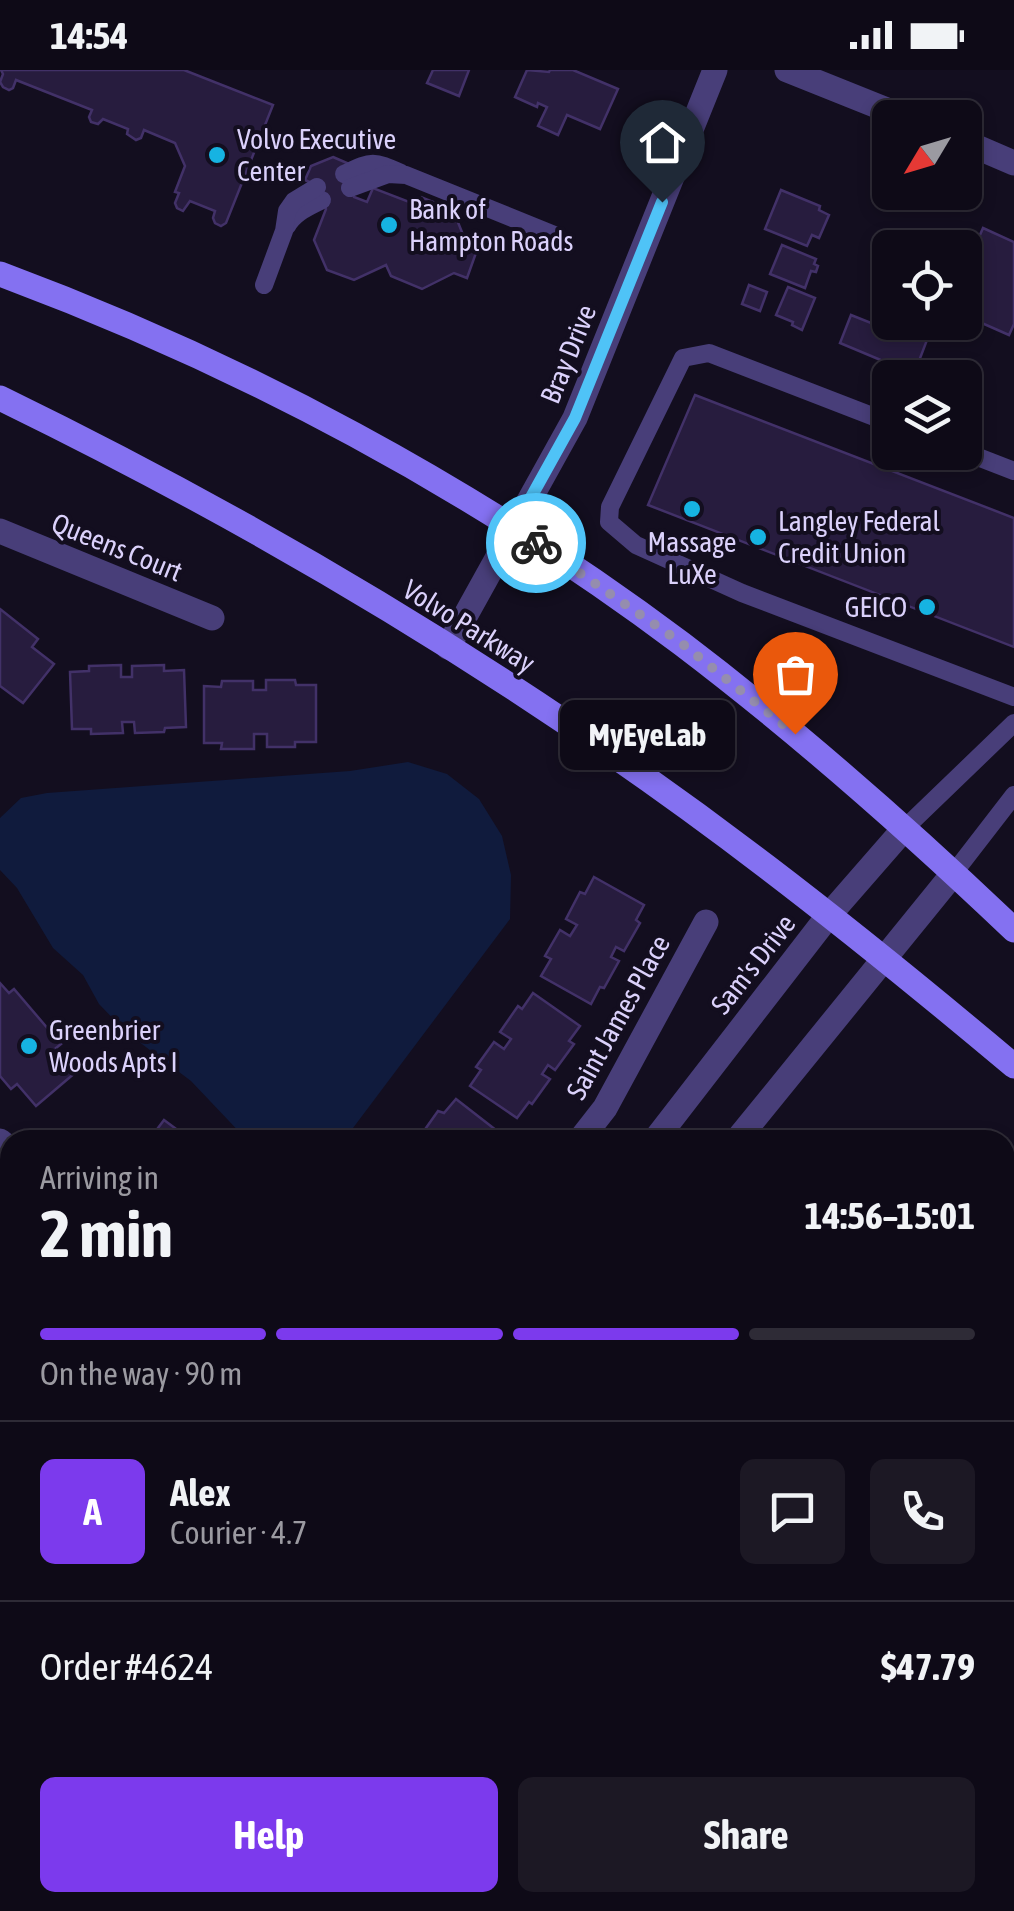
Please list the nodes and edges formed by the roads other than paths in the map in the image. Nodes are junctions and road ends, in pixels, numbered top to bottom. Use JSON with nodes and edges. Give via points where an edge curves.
{"nodes":[{"id":1,"x":715,"y":70,"type":"edge"},
{"id":2,"x":787,"y":70,"type":"edge"},
{"id":3,"x":872,"y":104,"type":"edge"},
{"id":4,"x":982,"y":149,"type":"edge"},
{"id":5,"x":1014,"y":163,"type":"edge"},
{"id":6,"x":347,"y":181,"type":"dead end"},
{"id":7,"x":320,"y":194,"type":"dead end"},
{"id":8,"x":557,"y":236,"type":"dead end"},
{"id":9,"x":0,"y":274,"type":"edge"},
{"id":10,"x":264,"y":285,"type":"dead end"},
{"id":11,"x":0,"y":398,"type":"edge"},
{"id":12,"x":872,"y":416,"type":"edge"},
{"id":13,"x":982,"y":459,"type":"edge"},
{"id":14,"x":1014,"y":471,"type":"edge"},
{"id":15,"x":514,"y":528,"type":"junction"},
{"id":16,"x":0,"y":531,"type":"edge"},
{"id":17,"x":212,"y":618,"type":"dead end"},
{"id":18,"x":448,"y":647,"type":"junction"},
{"id":19,"x":1014,"y":697,"type":"edge"},
{"id":20,"x":1014,"y":723,"type":"edge"},
{"id":21,"x":1014,"y":794,"type":"edge"},
{"id":22,"x":904,"y":829,"type":"junction"},
{"id":23,"x":953,"y":874,"type":"junction"},
{"id":24,"x":828,"y":915,"type":"junction"},
{"id":25,"x":706,"y":922,"type":"dead end"},
{"id":26,"x":1014,"y":930,"type":"edge"},
{"id":27,"x":884,"y":959,"type":"junction"},
{"id":28,"x":1014,"y":1066,"type":"edge"},
{"id":29,"x":588,"y":1130,"type":"edge"},
{"id":30,"x":663,"y":1130,"type":"edge"},
{"id":31,"x":744,"y":1130,"type":"edge"}],
"edges":[{"from":1,"to":15,"type":"street","name":"Bray Drive","via":[[575,418]]},
{"from":2,"to":3,"type":"street"},
{"from":4,"to":5,"type":"street"},
{"from":6,"to":8,"type":"lane","via":[[406,175]]},
{"from":7,"to":10,"type":"lane","via":[[294,200],[286,211]]},
{"from":9,"to":15,"type":"main road","via":[[250,382]]},
{"from":11,"to":18,"type":"main road","name":"Volvo Parkway","via":[[249,528]]},
{"from":12,"to":19,"type":"lane","via":[[709,353],[682,358],[608,522],[636,545],[742,593]]},
{"from":13,"to":14,"type":"lane"},
{"from":15,"to":18,"type":"street","name":"Bray Drive"},
{"from":15,"to":22,"type":"main road","via":[[680,642]]},
{"from":16,"to":17,"type":"street","name":"Queens Court"},
{"from":18,"to":24,"type":"main road","name":"Volvo Parkway","via":[[618,759]]},
{"from":20,"to":22,"type":"lane"},
{"from":21,"to":23,"type":"lane"},
{"from":22,"to":23,"type":"main road"},
{"from":22,"to":24,"type":"street","name":"Sam's Drive"},
{"from":23,"to":26,"type":"main road"},
{"from":23,"to":27,"type":"street"},
{"from":24,"to":27,"type":"main road","name":"Volvo Parkway"},
{"from":24,"to":30,"type":"street","name":"Sam's Drive"},
{"from":25,"to":29,"type":"street","name":"Saint James Place"},
{"from":27,"to":28,"type":"main road","name":"Volvo Parkway"},
{"from":27,"to":31,"type":"street"}]}
